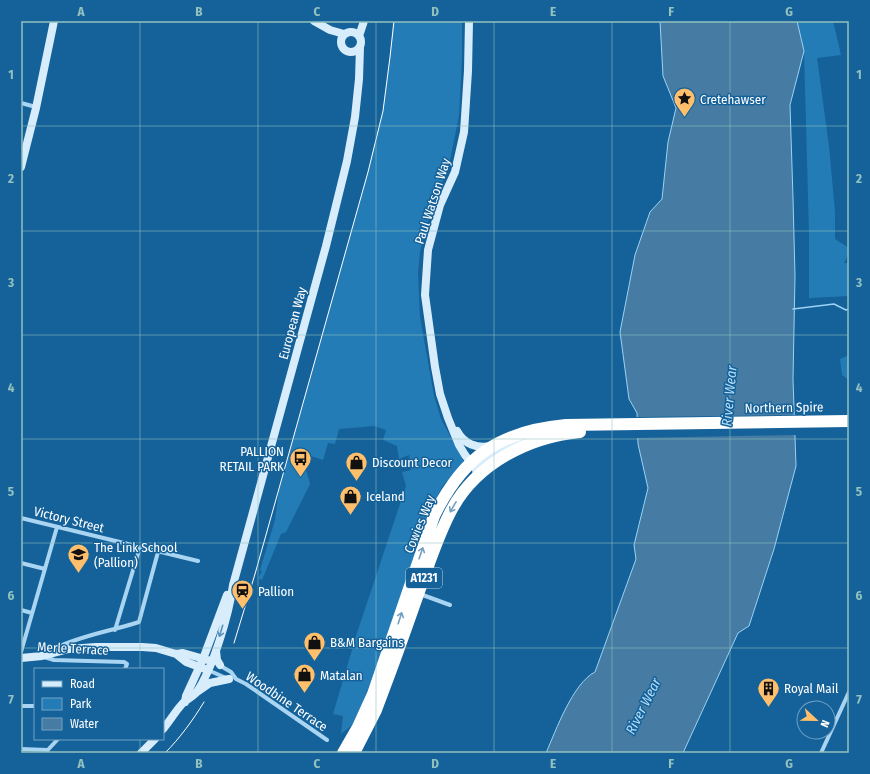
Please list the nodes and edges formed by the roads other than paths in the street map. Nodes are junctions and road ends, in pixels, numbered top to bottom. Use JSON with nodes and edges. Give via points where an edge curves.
{"nodes":[{"id":1,"x":54,"y":21,"type":"edge"},
{"id":2,"x":314,"y":21,"type":"edge"},
{"id":3,"x":363,"y":21,"type":"edge"},
{"id":4,"x":469,"y":21,"type":"edge"},
{"id":5,"x":349,"y":36,"type":"junction"},
{"id":6,"x":360,"y":47,"type":"junction"},
{"id":7,"x":347,"y":52,"type":"junction"},
{"id":8,"x":359,"y":65,"type":"junction"},
{"id":9,"x":21,"y":103,"type":"edge"},
{"id":10,"x":36,"y":106,"type":"junction"},
{"id":11,"x":21,"y":167,"type":"edge"},
{"id":12,"x":446,"y":412,"type":"junction"},
{"id":13,"x":849,"y":421,"type":"edge"},
{"id":14,"x":600,"y":428,"type":"junction"},
{"id":15,"x":849,"y":429,"type":"edge"},
{"id":16,"x":554,"y":436,"type":"junction"},
{"id":17,"x":495,"y":446,"type":"junction"},
{"id":18,"x":471,"y":463,"type":"junction"},
{"id":19,"x":477,"y":477,"type":"junction"},
{"id":20,"x":21,"y":518,"type":"edge"},
{"id":21,"x":57,"y":527,"type":"junction"},
{"id":22,"x":140,"y":547,"type":"junction"},
{"id":23,"x":158,"y":552,"type":"junction"},
{"id":24,"x":198,"y":561,"type":"dead end"},
{"id":25,"x":21,"y":563,"type":"edge"},
{"id":26,"x":45,"y":569,"type":"junction"},
{"id":27,"x":233,"y":585,"type":"junction"},
{"id":28,"x":413,"y":592,"type":"junction"},
{"id":29,"x":450,"y":605,"type":"dead end"},
{"id":30,"x":21,"y":610,"type":"edge"},
{"id":31,"x":32,"y":613,"type":"junction"},
{"id":32,"x":115,"y":630,"type":"junction"},
{"id":33,"x":216,"y":650,"type":"junction"},
{"id":34,"x":21,"y":652,"type":"edge"},
{"id":35,"x":54,"y":653,"type":"junction"},
{"id":36,"x":176,"y":654,"type":"junction"},
{"id":37,"x":42,"y":656,"type":"junction"},
{"id":38,"x":21,"y":658,"type":"edge"},
{"id":39,"x":207,"y":660,"type":"junction"},
{"id":40,"x":220,"y":665,"type":"junction"},
{"id":41,"x":125,"y":668,"type":"edge"},
{"id":42,"x":204,"y":669,"type":"junction"},
{"id":43,"x":233,"y":679,"type":"junction"},
{"id":44,"x":196,"y":692,"type":"junction"},
{"id":45,"x":849,"y":692,"type":"edge"},
{"id":46,"x":185,"y":702,"type":"junction"},
{"id":47,"x":21,"y":706,"type":"edge"},
{"id":48,"x":34,"y":706,"type":"edge"},
{"id":49,"x":164,"y":728,"type":"edge"},
{"id":50,"x":57,"y":740,"type":"edge"},
{"id":51,"x":154,"y":740,"type":"edge"},
{"id":52,"x":327,"y":740,"type":"dead end"},
{"id":53,"x":21,"y":749,"type":"edge"},
{"id":54,"x":46,"y":752,"type":"edge"},
{"id":55,"x":141,"y":753,"type":"edge"},
{"id":56,"x":343,"y":753,"type":"edge"},
{"id":57,"x":354,"y":753,"type":"edge"},
{"id":58,"x":821,"y":753,"type":"edge"}],
"edges":[{"from":1,"to":10,"type":"street"},
{"from":2,"to":5,"type":"street"},
{"from":3,"to":5,"type":"street"},
{"from":4,"to":12,"type":"street","name":"Paul Watson Way","via":[[464,132],[455,172],[440,205],[428,250],[425,295],[434,367]]},
{"from":5,"to":6,"type":"street","name":"European Way","via":[[361,41]]},
{"from":5,"to":7,"type":"street","via":[[341,46]]},
{"from":6,"to":7,"type":"street","via":[[356,51]]},
{"from":6,"to":8,"type":"street","name":"European Way"},
{"from":7,"to":8,"type":"street"},
{"from":8,"to":27,"type":"street","name":"European Way","via":[[355,117],[347,161]]},
{"from":9,"to":10,"type":"street"},
{"from":10,"to":11,"type":"street"},
{"from":12,"to":17,"type":"street","name":"Paul Watson Way","via":[[464,441],[484,447]]},
{"from":12,"to":18,"type":"street","name":"Paul Watson Way","via":[[459,445]]},
{"from":13,"to":14,"type":"highway","name":"Northern Spire","number":"A1231"},
{"from":14,"to":15,"type":"highway","name":"Northern Spire","number":"A1231"},
{"from":14,"to":16,"type":"highway","name":"Cowies Way","number":"A1231"},
{"from":14,"to":17,"type":"highway","name":"Cowies Way","number":"A1231","via":[[566,425],[534,429]]},
{"from":16,"to":18,"type":"street","via":[[526,439],[506,447],[479,464]]},
{"from":16,"to":19,"type":"highway","name":"Cowies Way","number":"A1231","via":[[521,447],[492,464]]},
{"from":17,"to":18,"type":"highway","name":"Cowies Way","number":"A1231"},
{"from":18,"to":19,"type":"street","name":"Paul Watson Way","via":[[476,469]]},
{"from":28,"to":18,"type":"highway","name":"Cowies Way","number":"A1231","one_way":true,"via":[[434,516],[454,482]]},
{"from":19,"to":28,"type":"highway","name":"Cowies Way","number":"A1231","one_way":true,"via":[[452,509]]},
{"from":20,"to":21,"type":"street","name":"Victory Street"},
{"from":21,"to":22,"type":"street","name":"Victory Street"},
{"from":21,"to":26,"type":"street"},
{"from":22,"to":23,"type":"street","name":"Victory Street"},
{"from":22,"to":32,"type":"street"},
{"from":23,"to":24,"type":"street","name":"Victory Street"},
{"from":23,"to":32,"type":"street","via":[[139,622]]},
{"from":25,"to":26,"type":"street"},
{"from":26,"to":31,"type":"street"},
{"from":27,"to":33,"type":"street","name":"European Way","one_way":true},
{"from":27,"to":39,"type":"street","name":"European Way","via":[[224,602]]},
{"from":28,"to":29,"type":"street"},
{"from":56,"to":28,"type":"highway","name":"Cowies Way","number":"A1231","one_way":true,"via":[[373,694]]},
{"from":28,"to":57,"type":"highway","name":"Cowies Way","number":"A1231","via":[[385,686]]},
{"from":30,"to":31,"type":"street"},
{"from":31,"to":34,"type":"street"},
{"from":32,"to":35,"type":"street","via":[[69,642],[56,648]]},
{"from":33,"to":39,"type":"street","name":"European Way"},
{"from":33,"to":40,"type":"street"},
{"from":35,"to":36,"type":"street","via":[[96,647],[142,647]]},
{"from":35,"to":37,"type":"street"},
{"from":36,"to":39,"type":"street","via":[[183,653]]},
{"from":36,"to":42,"type":"street","via":[[186,662]]},
{"from":37,"to":38,"type":"street","name":"Merle Terrace"},
{"from":37,"to":41,"type":"street","name":"Merle Terrace","via":[[54,660],[124,662],[127,664]]},
{"from":39,"to":40,"type":"street","name":"Woodbine Terrace"},
{"from":39,"to":42,"type":"street"},
{"from":40,"to":43,"type":"street","name":"Woodbine Terrace","via":[[231,672]]},
{"from":42,"to":43,"type":"street","name":"Woodbine Terrace"},
{"from":42,"to":44,"type":"street"},
{"from":42,"to":46,"type":"street","via":[[186,696]]},
{"from":43,"to":44,"type":"street","via":[[210,684]]},
{"from":43,"to":52,"type":"street","name":"Woodbine Terrace","via":[[246,684]]},
{"from":44,"to":46,"type":"street"},
{"from":45,"to":58,"type":"street"},
{"from":46,"to":49,"type":"street"},
{"from":47,"to":48,"type":"street"},
{"from":50,"to":54,"type":"street"},
{"from":51,"to":55,"type":"street"},
{"from":53,"to":54,"type":"street"}]}
